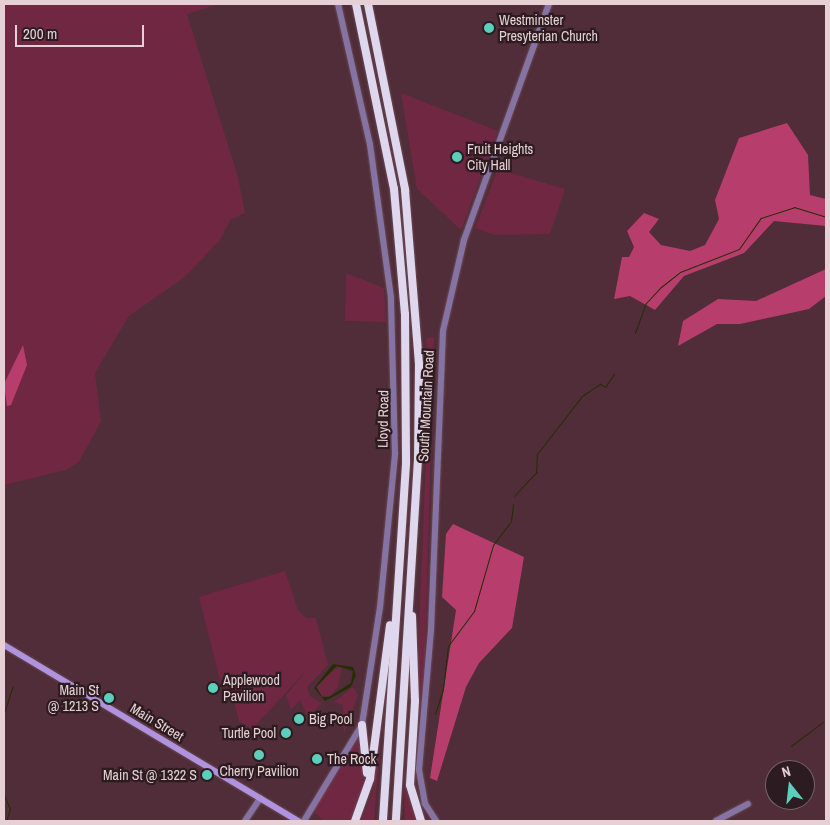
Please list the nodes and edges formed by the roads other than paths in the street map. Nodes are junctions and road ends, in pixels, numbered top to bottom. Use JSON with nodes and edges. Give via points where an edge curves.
{"nodes":[{"id":1,"x":338,"y":4,"type":"edge"},
{"id":2,"x":356,"y":4,"type":"edge"},
{"id":3,"x":368,"y":4,"type":"edge"},
{"id":4,"x":549,"y":4,"type":"edge"},
{"id":5,"x":412,"y":549,"type":"junction"},
{"id":6,"x":399,"y":562,"type":"junction"},
{"id":7,"x":4,"y":645,"type":"edge"},
{"id":8,"x":362,"y":725,"type":"junction"},
{"id":9,"x":368,"y":784,"type":"junction"},
{"id":10,"x":260,"y":799,"type":"junction"},
{"id":11,"x":748,"y":804,"type":"dead end"},
{"id":12,"x":245,"y":821,"type":"edge"},
{"id":13,"x":298,"y":821,"type":"edge"},
{"id":14,"x":304,"y":821,"type":"edge"},
{"id":15,"x":356,"y":821,"type":"edge"},
{"id":16,"x":383,"y":821,"type":"edge"},
{"id":17,"x":396,"y":821,"type":"edge"},
{"id":18,"x":421,"y":821,"type":"edge"},
{"id":19,"x":436,"y":821,"type":"edge"},
{"id":20,"x":716,"y":821,"type":"edge"}],
"edges":[{"from":1,"to":8,"type":"street","name":"Lloyd Road","via":[[370,145],[391,298],[396,381],[386,555]]},
{"from":2,"to":6,"type":"highway","via":[[384,132],[402,271],[407,426]]},
{"from":3,"to":5,"type":"highway","via":[[398,142],[414,275],[419,428]]},
{"from":4,"to":19,"type":"street","name":"South Mountain Road","via":[[464,240],[443,331],[431,630],[419,770],[425,804]]},
{"from":5,"to":17,"type":"highway"},
{"from":5,"to":18,"type":"highway","via":[[415,701],[410,785]]},
{"from":6,"to":9,"type":"highway"},
{"from":6,"to":16,"type":"highway"},
{"from":7,"to":10,"type":"main road","name":"Main Street"},
{"from":8,"to":9,"type":"highway"},
{"from":8,"to":14,"type":"street","name":"Lloyd Road"},
{"from":9,"to":15,"type":"highway"},
{"from":10,"to":12,"type":"street"},
{"from":10,"to":13,"type":"main road","name":"Main Street"},
{"from":11,"to":20,"type":"street"}]}
